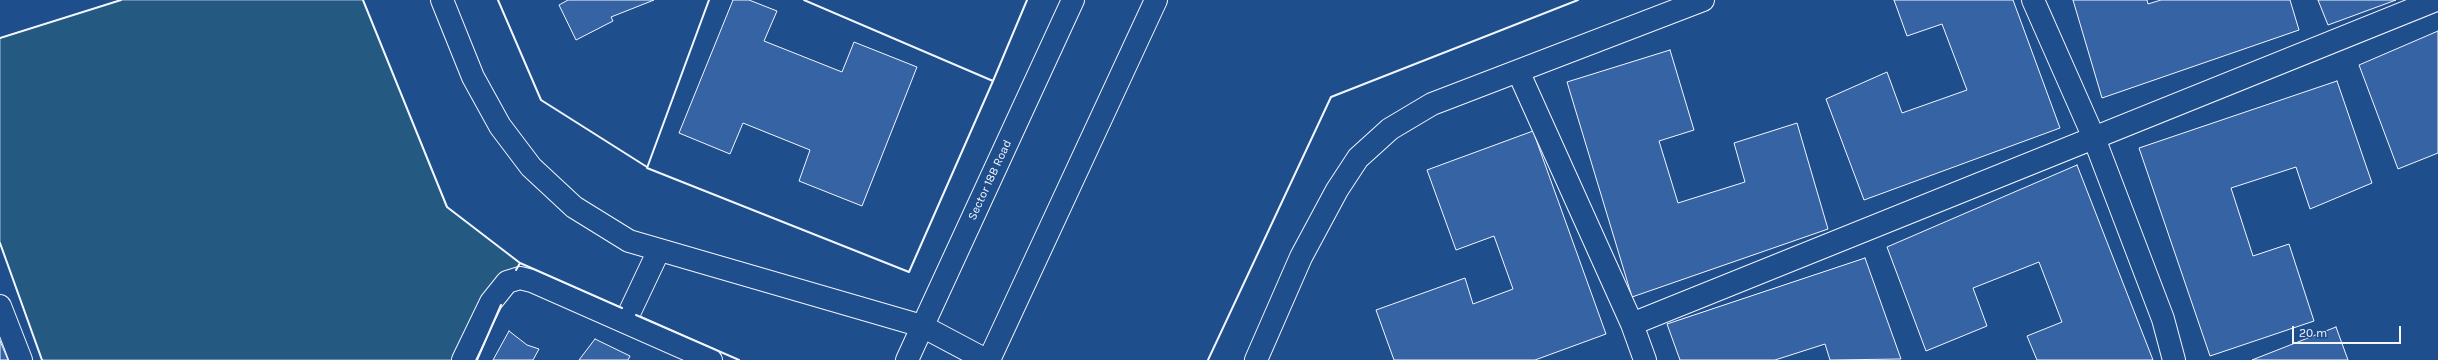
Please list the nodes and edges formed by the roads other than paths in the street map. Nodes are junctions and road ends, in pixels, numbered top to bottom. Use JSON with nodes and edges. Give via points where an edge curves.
{"nodes":[{"id":1,"x":442,"y":0,"type":"edge"},
{"id":2,"x":1073,"y":0,"type":"edge"},
{"id":3,"x":1156,"y":0,"type":"edge"},
{"id":4,"x":1703,"y":0,"type":"edge"},
{"id":5,"x":2033,"y":0,"type":"edge"},
{"id":6,"x":2436,"y":0,"type":"edge"},
{"id":7,"x":1518,"y":71,"type":"junction"},
{"id":8,"x":2094,"y":138,"type":"junction"},
{"id":9,"x":659,"y":250,"type":"junction"},
{"id":10,"x":0,"y":306,"type":"edge"},
{"id":11,"x":625,"y":322,"type":"junction"},
{"id":12,"x":1632,"y":324,"type":"junction"},
{"id":13,"x":922,"y":326,"type":"junction"},
{"id":14,"x":21,"y":360,"type":"edge"},
{"id":15,"x":463,"y":360,"type":"edge"},
{"id":16,"x":711,"y":360,"type":"edge"},
{"id":17,"x":907,"y":360,"type":"edge"},
{"id":18,"x":986,"y":360,"type":"edge"},
{"id":19,"x":989,"y":360,"type":"edge"},
{"id":20,"x":1256,"y":360,"type":"edge"},
{"id":21,"x":1645,"y":360,"type":"edge"},
{"id":22,"x":2174,"y":360,"type":"edge"}],
"edges":[{"from":1,"to":9,"type":"street","via":[[473,77],[500,126],[531,167],[574,207],[629,241]]},
{"from":2,"to":13,"type":"street","name":"Sector 18B Road"},
{"from":3,"to":19,"type":"street"},
{"from":4,"to":7,"type":"street"},
{"from":5,"to":8,"type":"street"},
{"from":6,"to":8,"type":"street"},
{"from":7,"to":12,"type":"street"},
{"from":7,"to":20,"type":"street","via":[[1432,104],[1390,129],[1358,158],[1337,190],[1301,257]]},
{"from":8,"to":12,"type":"street"},
{"from":8,"to":22,"type":"street","via":[[2162,319]]},
{"from":9,"to":11,"type":"street"},
{"from":9,"to":13,"type":"street"},
{"from":10,"to":14,"type":"street"},
{"from":11,"to":15,"type":"street","via":[[520,278],[507,282],[490,302]]},
{"from":11,"to":16,"type":"street"},
{"from":12,"to":21,"type":"street"},
{"from":13,"to":17,"type":"street","name":"Sector 18B Road"},
{"from":13,"to":18,"type":"street"}]}
